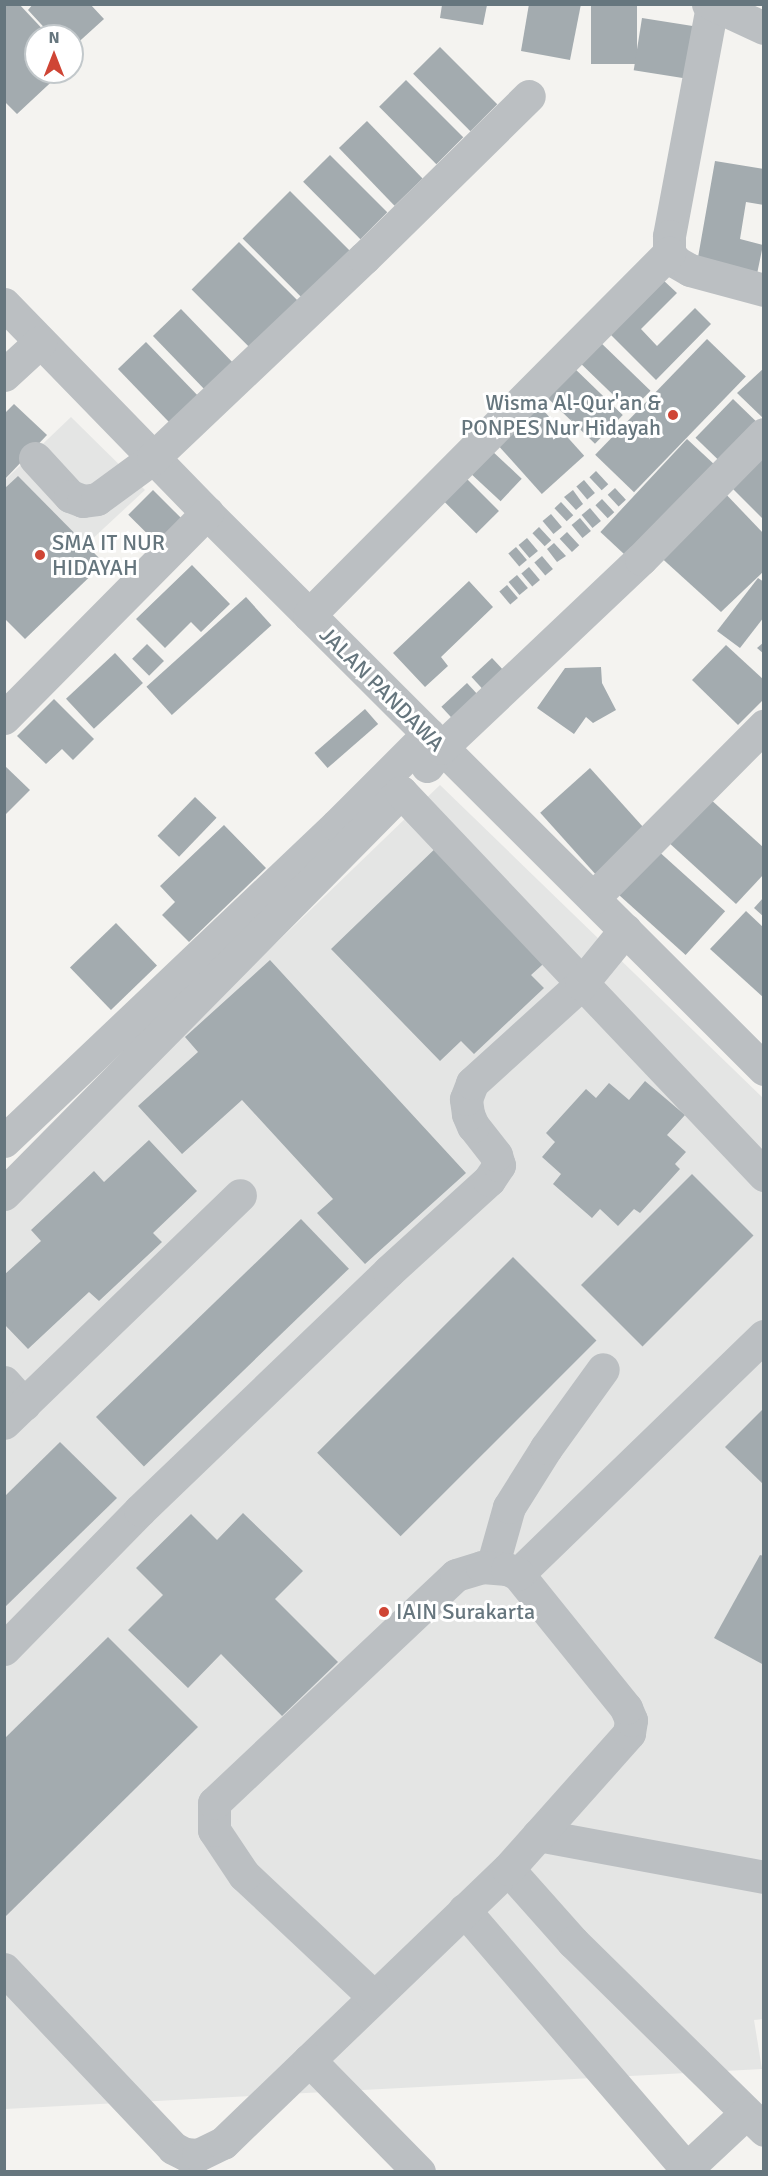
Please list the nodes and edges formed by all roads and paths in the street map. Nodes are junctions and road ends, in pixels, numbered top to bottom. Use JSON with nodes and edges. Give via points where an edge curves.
{"nodes":[{"id":1,"x":711,"y":5,"type":"edge"},
{"id":2,"x":764,"y":28,"type":"edge"},
{"id":3,"x":529,"y":96,"type":"dead end"},
{"id":4,"x":669,"y":252,"type":"junction"},
{"id":5,"x":764,"y":290,"type":"edge"},
{"id":6,"x":4,"y":304,"type":"edge"},
{"id":7,"x":40,"y":342,"type":"junction"},
{"id":8,"x":4,"y":375,"type":"edge"},
{"id":9,"x":764,"y":435,"type":"edge"},
{"id":10,"x":35,"y":458,"type":"dead end"},
{"id":11,"x":153,"y":458,"type":"junction"},
{"id":12,"x":207,"y":513,"type":"junction"},
{"id":13,"x":309,"y":615,"type":"junction"},
{"id":14,"x":4,"y":718,"type":"edge"},
{"id":15,"x":764,"y":726,"type":"edge"},
{"id":16,"x":434,"y":741,"type":"junction"},
{"id":17,"x":401,"y":792,"type":"junction"},
{"id":18,"x":593,"y":898,"type":"junction"},
{"id":19,"x":625,"y":930,"type":"junction"},
{"id":20,"x":581,"y":984,"type":"junction"},
{"id":21,"x":759,"y":1056,"type":"edge"},
{"id":22,"x":4,"y":1141,"type":"edge"},
{"id":23,"x":764,"y":1175,"type":"edge"},
{"id":24,"x":4,"y":1194,"type":"edge"},
{"id":25,"x":240,"y":1195,"type":"dead end"},
{"id":26,"x":764,"y":1336,"type":"edge"},
{"id":27,"x":603,"y":1370,"type":"dead end"},
{"id":28,"x":11,"y":1403,"type":"edge"},
{"id":29,"x":505,"y":1570,"type":"junction"},
{"id":30,"x":4,"y":1649,"type":"edge"},
{"id":31,"x":538,"y":1835,"type":"junction"},
{"id":32,"x":507,"y":1869,"type":"junction"},
{"id":33,"x":764,"y":1877,"type":"edge"},
{"id":34,"x":464,"y":1910,"type":"junction"},
{"id":35,"x":4,"y":1970,"type":"edge"},
{"id":36,"x":374,"y":1997,"type":"junction"},
{"id":37,"x":309,"y":2060,"type":"junction"},
{"id":38,"x":755,"y":2121,"type":"edge"},
{"id":39,"x":685,"y":2170,"type":"edge"},
{"id":40,"x":419,"y":2172,"type":"edge"}],
"edges":[{"from":1,"to":2,"type":"street"},
{"from":1,"to":4,"type":"street"},
{"from":3,"to":11,"type":"street"},
{"from":4,"to":5,"type":"street","via":[[676,262],[690,270]]},
{"from":4,"to":13,"type":"street"},
{"from":6,"to":7,"type":"street","name":"JALAN PANDAWA"},
{"from":7,"to":8,"type":"street"},
{"from":7,"to":11,"type":"street","name":"JALAN PANDAWA"},
{"from":9,"to":16,"type":"street","via":[[641,559]]},
{"from":10,"to":11,"type":"street","via":[[70,496],[83,501],[97,499]]},
{"from":11,"to":12,"type":"street","name":"JALAN PANDAWA"},
{"from":12,"to":13,"type":"street","name":"JALAN PANDAWA"},
{"from":12,"to":14,"type":"street"},
{"from":13,"to":16,"type":"street","name":"JALAN PANDAWA"},
{"from":15,"to":18,"type":"street"},
{"from":16,"to":17,"type":"street"},
{"from":16,"to":18,"type":"street","name":"JALAN PANDAWA"},
{"from":16,"to":22,"type":"street","via":[[337,825]]},
{"from":17,"to":20,"type":"street"},
{"from":17,"to":24,"type":"street"},
{"from":18,"to":19,"type":"street","name":"JALAN PANDAWA"},
{"from":19,"to":20,"type":"street"},
{"from":19,"to":21,"type":"street","name":"JALAN PANDAWA"},
{"from":20,"to":23,"type":"street"},
{"from":20,"to":30,"type":"street","via":[[472,1083],[466,1100],[468,1114],[499,1165],[489,1180],[140,1510]]},
{"from":25,"to":28,"type":"street"},
{"from":26,"to":29,"type":"street"},
{"from":27,"to":29,"type":"street","via":[[509,1507]]},
{"from":29,"to":31,"type":"street","via":[[626,1708],[631,1720],[631,1729],[622,1742]]},
{"from":29,"to":36,"type":"street","via":[[482,1566],[456,1575],[214,1803],[214,1830],[244,1875]]},
{"from":31,"to":32,"type":"street"},
{"from":31,"to":33,"type":"street"},
{"from":32,"to":34,"type":"street"},
{"from":32,"to":38,"type":"street","via":[[573,1942]]},
{"from":34,"to":36,"type":"street"},
{"from":34,"to":39,"type":"street"},
{"from":35,"to":37,"type":"street","via":[[173,2148],[185,2154],[206,2154],[218,2146]]},
{"from":36,"to":37,"type":"street"},
{"from":37,"to":40,"type":"street"},
{"from":38,"to":39,"type":"street"}]}
